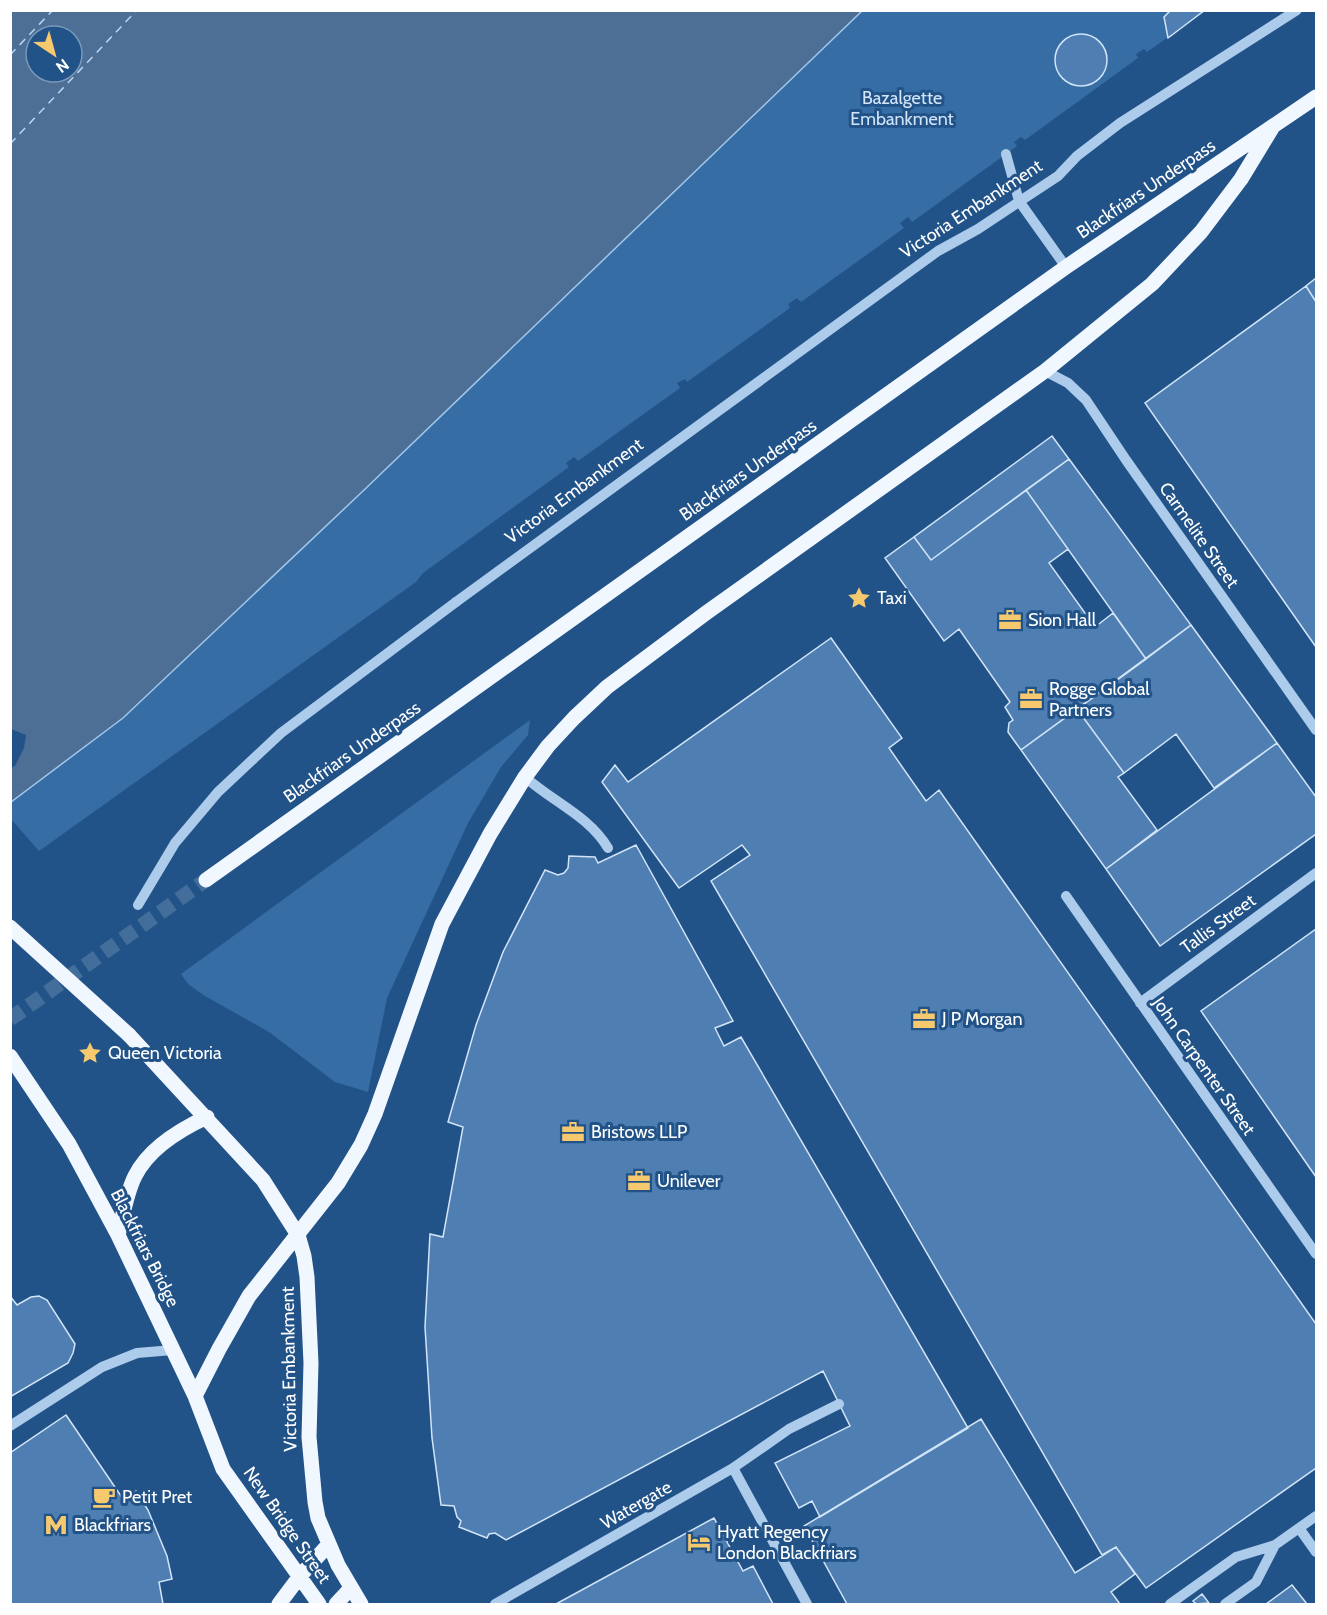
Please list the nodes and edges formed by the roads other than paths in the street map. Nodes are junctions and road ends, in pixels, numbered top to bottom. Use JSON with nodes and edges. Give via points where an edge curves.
{"nodes":[{"id":1,"x":1297,"y":10,"type":"edge"},
{"id":2,"x":1317,"y":97,"type":"edge"},
{"id":3,"x":1272,"y":128,"type":"junction"},
{"id":4,"x":1006,"y":154,"type":"dead end"},
{"id":5,"x":1019,"y":201,"type":"junction"},
{"id":6,"x":1066,"y":267,"type":"junction"},
{"id":7,"x":1045,"y":371,"type":"junction"},
{"id":8,"x":1317,"y":730,"type":"edge"},
{"id":9,"x":525,"y":777,"type":"junction"},
{"id":10,"x":608,"y":848,"type":"dead end"},
{"id":11,"x":1317,"y":873,"type":"edge"},
{"id":12,"x":206,"y":880,"type":"tunnel mouth"},
{"id":13,"x":1066,"y":896,"type":"dead end"},
{"id":14,"x":138,"y":905,"type":"dead end"},
{"id":15,"x":10,"y":927,"type":"edge"},
{"id":16,"x":1140,"y":1003,"type":"junction"},
{"id":17,"x":10,"y":1056,"type":"edge"},
{"id":18,"x":207,"y":1117,"type":"junction"},
{"id":19,"x":118,"y":1235,"type":"junction"},
{"id":20,"x":298,"y":1235,"type":"junction"},
{"id":21,"x":1317,"y":1254,"type":"edge"},
{"id":22,"x":173,"y":1350,"type":"junction"},
{"id":23,"x":195,"y":1396,"type":"junction"},
{"id":24,"x":839,"y":1404,"type":"dead end"},
{"id":25,"x":10,"y":1426,"type":"edge"},
{"id":26,"x":733,"y":1468,"type":"junction"},
{"id":27,"x":223,"y":1469,"type":"joint"},
{"id":28,"x":315,"y":1502,"type":"joint"},
{"id":29,"x":1317,"y":1516,"type":"edge"},
{"id":30,"x":1299,"y":1528,"type":"junction"},
{"id":31,"x":329,"y":1544,"type":"junction"},
{"id":32,"x":1275,"y":1545,"type":"junction"},
{"id":33,"x":1317,"y":1552,"type":"edge"},
{"id":34,"x":300,"y":1576,"type":"junction"},
{"id":35,"x":350,"y":1589,"type":"junction"},
{"id":36,"x":279,"y":1605,"type":"edge"},
{"id":37,"x":319,"y":1605,"type":"edge"},
{"id":38,"x":336,"y":1605,"type":"edge"},
{"id":39,"x":361,"y":1605,"type":"edge"},
{"id":40,"x":495,"y":1605,"type":"edge"},
{"id":41,"x":807,"y":1605,"type":"edge"},
{"id":42,"x":1170,"y":1605,"type":"edge"},
{"id":43,"x":1225,"y":1605,"type":"edge"}],
"edges":[{"from":1,"to":5,"type":"street","name":"Victoria Embankment","via":[[1120,123],[1058,176]]},
{"from":2,"to":3,"type":"main road","name":"Blackfriars Underpass"},
{"from":3,"to":6,"type":"main road","name":"Blackfriars Underpass"},
{"from":3,"to":7,"type":"main road","via":[[1241,179],[1201,232],[1152,284]]},
{"from":4,"to":5,"type":"street"},
{"from":5,"to":6,"type":"street"},
{"from":5,"to":14,"type":"street","name":"Victoria Embankment","bridge":true,"via":[[938,251],[281,733],[218,792],[175,843]]},
{"from":6,"to":12,"type":"main road","name":"Blackfriars Underpass"},
{"from":7,"to":8,"type":"street","name":"Carmelite Street","via":[[1068,383],[1086,400]]},
{"from":7,"to":9,"type":"main road","via":[[607,687],[548,746]]},
{"from":9,"to":10,"type":"street","via":[[600,834]]},
{"from":9,"to":20,"type":"main road","via":[[442,924],[375,1114],[360,1145],[338,1183]]},
{"from":11,"to":16,"type":"street","name":"Tallis Street"},
{"from":13,"to":16,"type":"street","name":"John Carpenter Street"},
{"from":15,"to":18,"type":"main road","bridge":true,"via":[[129,1035]]},
{"from":16,"to":21,"type":"street","name":"John Carpenter Street"},
{"from":17,"to":19,"type":"main road","name":"Blackfriars Bridge","via":[[69,1144]]},
{"from":18,"to":19,"type":"main road","via":[[179,1130],[145,1160],[135,1176]]},
{"from":18,"to":20,"type":"main road","via":[[263,1180]]},
{"from":19,"to":22,"type":"main road","name":"Blackfriars Bridge"},
{"from":20,"to":23,"type":"main road","via":[[249,1296]]},
{"from":20,"to":28,"type":"main road","name":"Victoria Embankment","via":[[307,1277],[309,1437]]},
{"from":22,"to":23,"type":"main road","name":"Blackfriars Bridge"},
{"from":22,"to":25,"type":"street","via":[[137,1353],[102,1367]]},
{"from":23,"to":27,"type":"main road","name":"Blackfriars Bridge"},
{"from":24,"to":26,"type":"street","name":"Watergate","via":[[789,1429]]},
{"from":26,"to":40,"type":"street","name":"Watergate"},
{"from":26,"to":41,"type":"street"},
{"from":27,"to":34,"type":"main road","name":"New Bridge Street"},
{"from":28,"to":31,"type":"main road","name":"New Bridge Street"},
{"from":29,"to":30,"type":"street"},
{"from":30,"to":32,"type":"street"},
{"from":30,"to":33,"type":"street"},
{"from":31,"to":34,"type":"main road"},
{"from":31,"to":35,"type":"main road","name":"New Bridge Street"},
{"from":32,"to":42,"type":"street","via":[[1236,1557]]},
{"from":32,"to":43,"type":"street","via":[[1257,1582]]},
{"from":34,"to":36,"type":"main road"},
{"from":34,"to":37,"type":"main road","name":"New Bridge Street"},
{"from":35,"to":38,"type":"main road"},
{"from":35,"to":39,"type":"main road","name":"New Bridge Street"}]}
